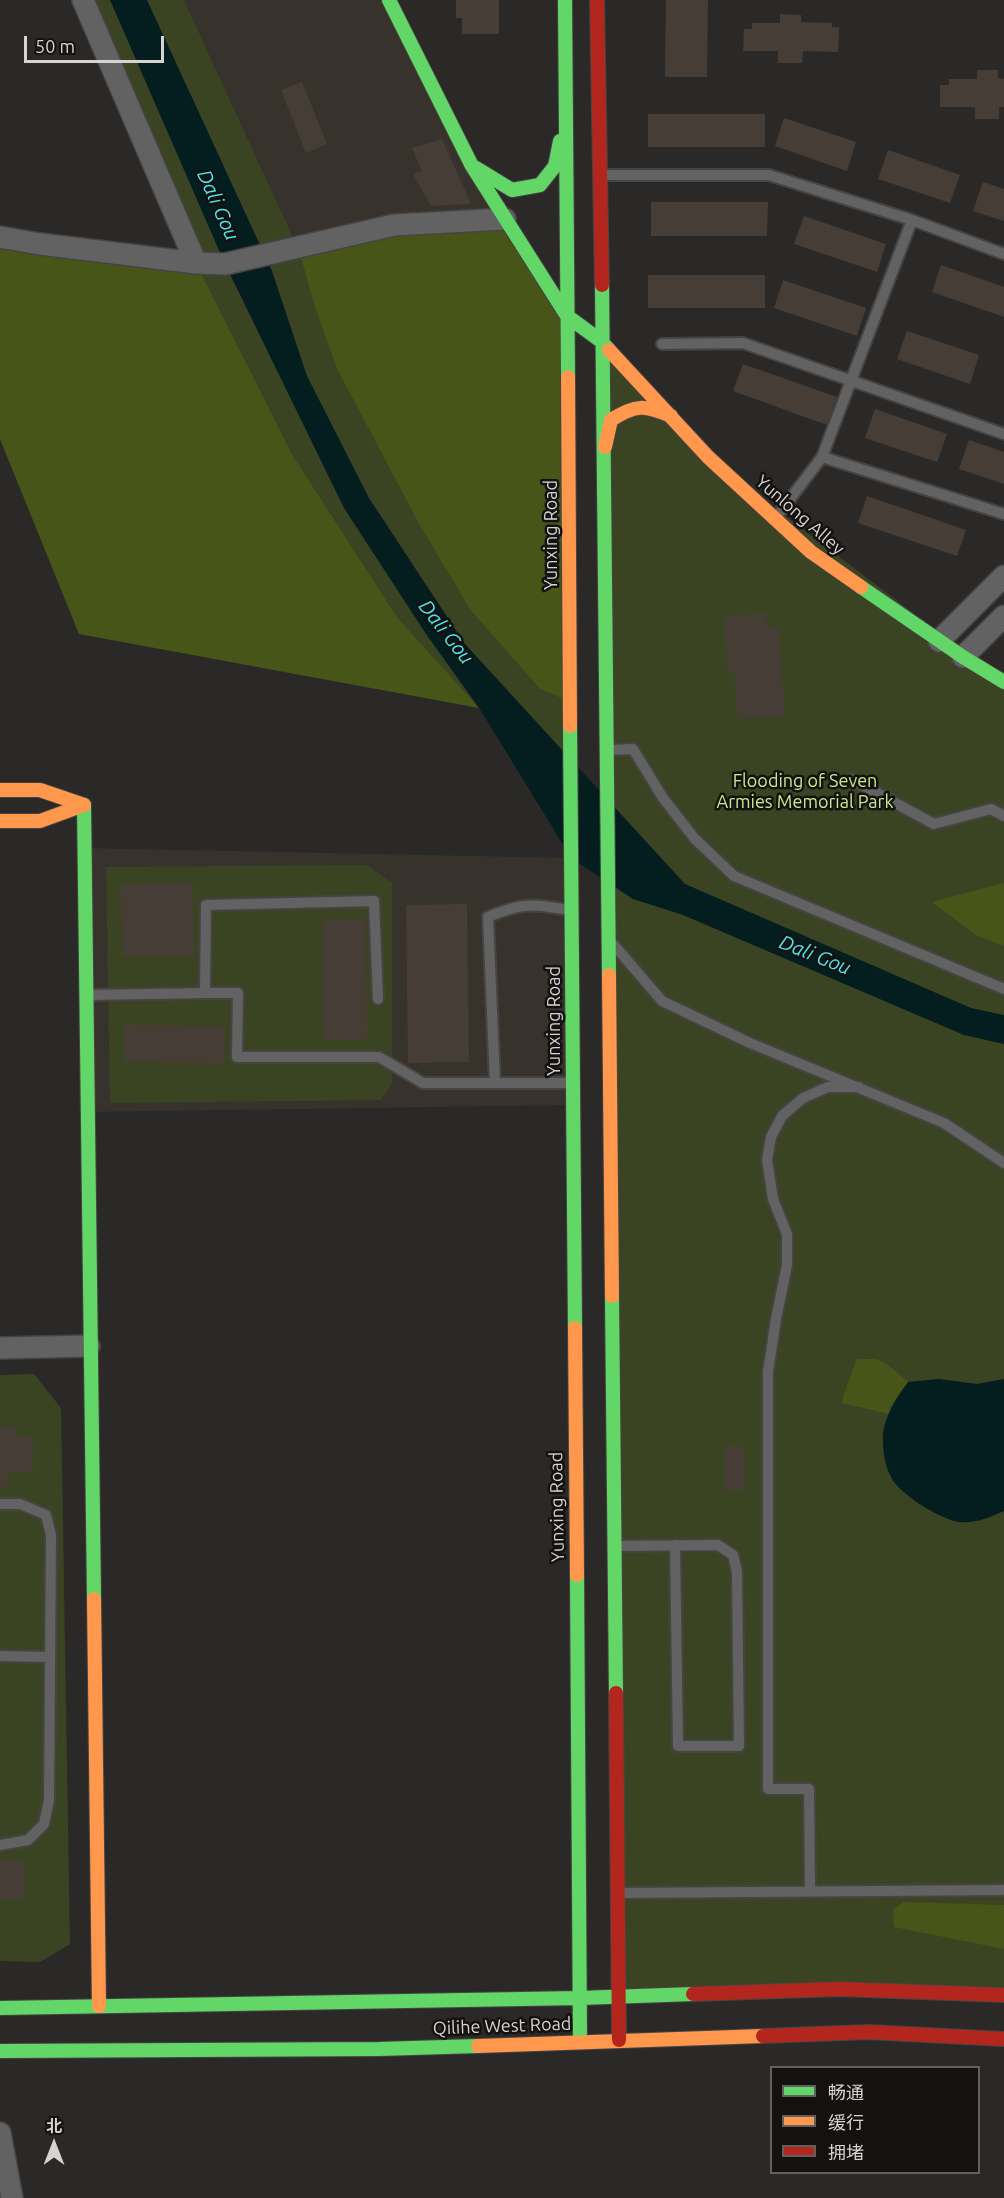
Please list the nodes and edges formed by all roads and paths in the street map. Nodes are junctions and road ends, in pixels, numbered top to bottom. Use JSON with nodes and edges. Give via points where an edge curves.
{"nodes":[{"id":1,"x":83,"y":0,"type":"edge"},
{"id":2,"x":388,"y":0,"type":"edge"},
{"id":3,"x":565,"y":0,"type":"edge"},
{"id":4,"x":597,"y":0,"type":"edge"},
{"id":5,"x":566,"y":111,"type":"junction"},
{"id":6,"x":554,"y":130,"type":"dead end"},
{"id":7,"x":472,"y":166,"type":"junction"},
{"id":8,"x":555,"y":166,"type":"junction"},
{"id":9,"x":600,"y":175,"type":"junction"},
{"id":10,"x":505,"y":219,"type":"junction"},
{"id":11,"x":912,"y":220,"type":"junction"},
{"id":12,"x":0,"y":237,"type":"edge"},
{"id":13,"x":1004,"y":254,"type":"edge"},
{"id":14,"x":196,"y":263,"type":"junction"},
{"id":15,"x":567,"y":316,"type":"junction"},
{"id":16,"x":602,"y":341,"type":"junction"},
{"id":17,"x":662,"y":344,"type":"dead end"},
{"id":18,"x":851,"y":381,"type":"junction"},
{"id":19,"x":671,"y":416,"type":"junction"},
{"id":20,"x":1004,"y":434,"type":"edge"},
{"id":21,"x":822,"y":457,"type":"junction"},
{"id":22,"x":603,"y":458,"type":"junction"},
{"id":23,"x":1004,"y":514,"type":"edge"},
{"id":24,"x":775,"y":519,"type":"junction"},
{"id":25,"x":1004,"y":576,"type":"edge"},
{"id":26,"x":1004,"y":616,"type":"edge"},
{"id":27,"x":939,"y":641,"type":"junction"},
{"id":28,"x":963,"y":657,"type":"junction"},
{"id":29,"x":1004,"y":682,"type":"edge"},
{"id":30,"x":606,"y":757,"type":"junction"},
{"id":31,"x":851,"y":779,"type":"dead end"},
{"id":32,"x":0,"y":790,"type":"edge"},
{"id":33,"x":84,"y":805,"type":"junction"},
{"id":34,"x":1004,"y":816,"type":"edge"},
{"id":35,"x":0,"y":820,"type":"edge"},
{"id":36,"x":572,"y":911,"type":"junction"},
{"id":37,"x":608,"y":938,"type":"junction"},
{"id":38,"x":1004,"y":989,"type":"edge"},
{"id":39,"x":204,"y":993,"type":"junction"},
{"id":40,"x":86,"y":995,"type":"junction"},
{"id":41,"x":378,"y":999,"type":"dead end"},
{"id":42,"x":495,"y":1083,"type":"junction"},
{"id":43,"x":573,"y":1083,"type":"junction"},
{"id":44,"x":860,"y":1087,"type":"junction"},
{"id":45,"x":1004,"y":1163,"type":"edge"},
{"id":46,"x":89,"y":1346,"type":"junction"},
{"id":47,"x":0,"y":1348,"type":"edge"},
{"id":48,"x":0,"y":1504,"type":"edge"},
{"id":49,"x":675,"y":1545,"type":"junction"},
{"id":50,"x":615,"y":1546,"type":"junction"},
{"id":51,"x":0,"y":1656,"type":"edge"},
{"id":52,"x":50,"y":1657,"type":"junction"},
{"id":53,"x":0,"y":1845,"type":"edge"},
{"id":54,"x":1004,"y":1890,"type":"edge"},
{"id":55,"x":810,"y":1892,"type":"junction"},
{"id":56,"x":618,"y":1893,"type":"junction"},
{"id":57,"x":1004,"y":1995,"type":"edge"},
{"id":58,"x":620,"y":1996,"type":"junction"},
{"id":59,"x":580,"y":1998,"type":"junction"},
{"id":60,"x":99,"y":2006,"type":"junction"},
{"id":61,"x":0,"y":2008,"type":"edge"},
{"id":62,"x":1004,"y":2039,"type":"edge"},
{"id":63,"x":619,"y":2040,"type":"junction"},
{"id":64,"x":580,"y":2042,"type":"junction"},
{"id":65,"x":0,"y":2051,"type":"edge"},
{"id":66,"x":0,"y":2133,"type":"edge"},
{"id":67,"x":12,"y":2198,"type":"edge"}],
"edges":[{"from":1,"to":14,"type":"street"},
{"from":2,"to":7,"type":"street"},
{"from":3,"to":5,"type":"street","name":"Yunxing Road"},
{"from":4,"to":9,"type":"street"},
{"from":5,"to":8,"type":"street"},
{"from":5,"to":15,"type":"street","name":"Yunxing Road"},
{"from":6,"to":8,"type":"lane"},
{"from":7,"to":8,"type":"street","via":[[512,190],[540,185]]},
{"from":7,"to":10,"type":"street"},
{"from":9,"to":11,"type":"lane","via":[[769,175]]},
{"from":9,"to":16,"type":"street"},
{"from":10,"to":14,"type":"street","via":[[394,225],[225,264]]},
{"from":10,"to":15,"type":"street"},
{"from":11,"to":13,"type":"lane"},
{"from":11,"to":18,"type":"lane"},
{"from":12,"to":14,"type":"street"},
{"from":15,"to":16,"type":"street","name":"Yunlong Alley"},
{"from":15,"to":36,"type":"street","name":"Yunxing Road"},
{"from":16,"to":19,"type":"street","name":"Yunlong Alley"},
{"from":16,"to":22,"type":"street"},
{"from":17,"to":18,"type":"lane","via":[[742,343]]},
{"from":18,"to":20,"type":"lane"},
{"from":18,"to":21,"type":"lane"},
{"from":19,"to":22,"type":"street","via":[[646,405],[626,410],[611,420]]},
{"from":19,"to":24,"type":"street","name":"Yunlong Alley","via":[[708,457]]},
{"from":21,"to":23,"type":"lane"},
{"from":21,"to":24,"type":"lane"},
{"from":22,"to":30,"type":"street"},
{"from":24,"to":27,"type":"street","name":"Yunlong Alley","via":[[811,552]]},
{"from":25,"to":27,"type":"street"},
{"from":26,"to":28,"type":"street"},
{"from":27,"to":28,"type":"street","name":"Yunlong Alley"},
{"from":28,"to":29,"type":"street","name":"Yunlong Alley"},
{"from":30,"to":37,"type":"street"},
{"from":30,"to":38,"type":"lane","via":[[633,749],[694,839],[734,876]]},
{"from":31,"to":34,"type":"lane","via":[[934,824],[991,809]]},
{"from":32,"to":33,"type":"street","via":[[40,790]]},
{"from":33,"to":35,"type":"street","via":[[40,820]]},
{"from":33,"to":40,"type":"street"},
{"from":36,"to":42,"type":"lane","via":[[539,905],[512,906],[488,917]]},
{"from":36,"to":43,"type":"street","name":"Yunxing Road"},
{"from":37,"to":44,"type":"lane","via":[[662,1001],[750,1043]]},
{"from":37,"to":50,"type":"street"},
{"from":39,"to":40,"type":"lane"},
{"from":39,"to":41,"type":"lane","via":[[206,904],[374,902]]},
{"from":39,"to":42,"type":"lane","via":[[238,993],[237,1057],[379,1057],[423,1083]]},
{"from":40,"to":46,"type":"street"},
{"from":42,"to":43,"type":"lane"},
{"from":43,"to":59,"type":"street","name":"Yunxing Road"},
{"from":44,"to":45,"type":"lane","via":[[944,1124]]},
{"from":44,"to":55,"type":"lane","via":[[828,1087],[803,1098],[782,1116],[771,1137],[767,1160],[773,1199],[787,1234],[787,1265],[768,1372],[768,1789],[809,1790]]},
{"from":46,"to":47,"type":"street"},
{"from":46,"to":60,"type":"street"},
{"from":48,"to":52,"type":"lane","via":[[20,1504],[46,1515],[51,1535]]},
{"from":49,"to":49,"type":"lane","via":[[718,1545],[733,1555],[737,1572],[739,1746],[678,1746]]},
{"from":49,"to":50,"type":"lane"},
{"from":50,"to":56,"type":"street"},
{"from":51,"to":52,"type":"lane"},
{"from":52,"to":53,"type":"lane","via":[[49,1800],[44,1824],[28,1840]]},
{"from":54,"to":55,"type":"lane"},
{"from":55,"to":56,"type":"lane"},
{"from":56,"to":58,"type":"street"},
{"from":57,"to":58,"type":"street","name":"Qilihe West Road","via":[[839,1989]]},
{"from":58,"to":59,"type":"street","name":"Qilihe West Road"},
{"from":58,"to":63,"type":"street"},
{"from":59,"to":60,"type":"street","name":"Qilihe West Road"},
{"from":59,"to":64,"type":"street","name":"Yunxing Road"},
{"from":60,"to":61,"type":"street","name":"Qilihe West Road"},
{"from":62,"to":63,"type":"street","name":"Qilihe West Road","via":[[868,2032]]},
{"from":63,"to":64,"type":"street","name":"Qilihe West Road"},
{"from":64,"to":65,"type":"street","name":"Qilihe West Road","via":[[379,2049]]},
{"from":66,"to":67,"type":"street"}]}
